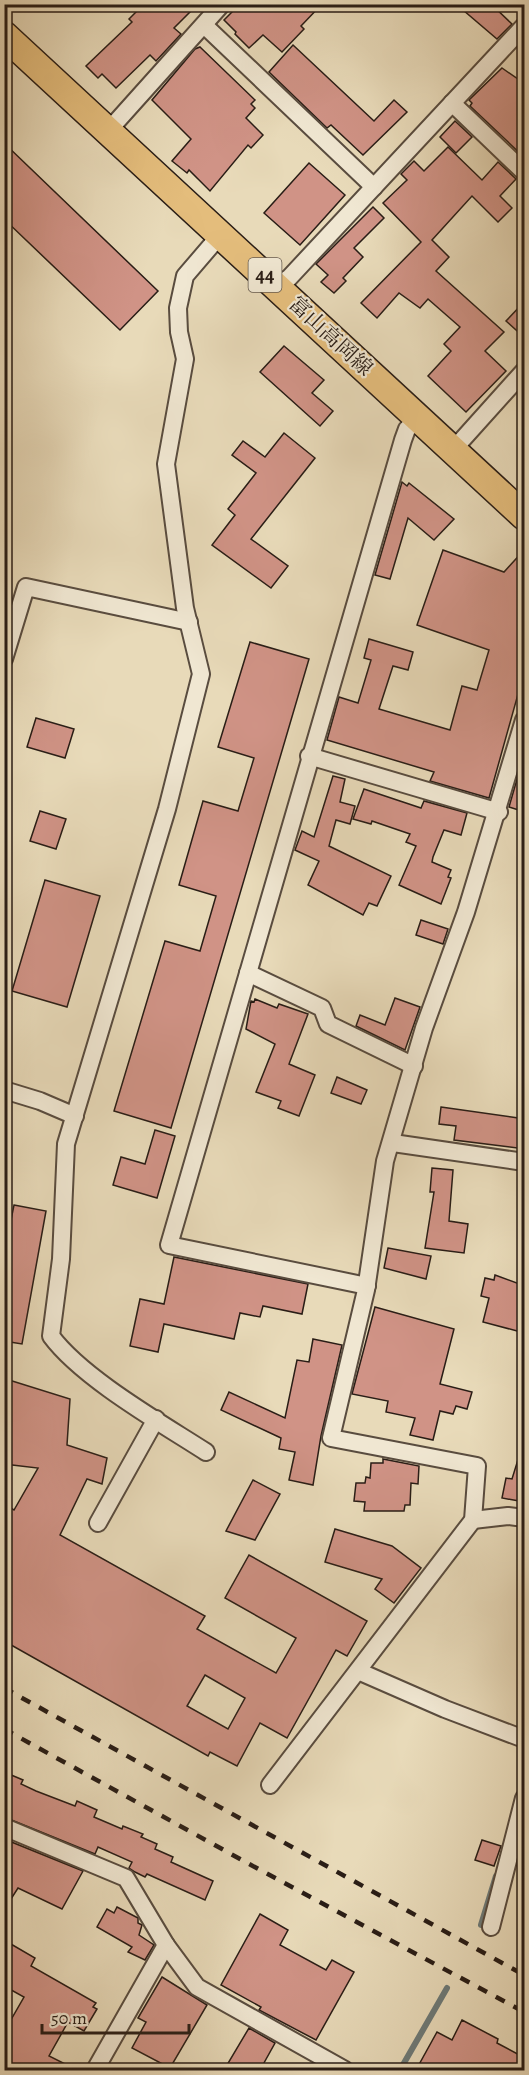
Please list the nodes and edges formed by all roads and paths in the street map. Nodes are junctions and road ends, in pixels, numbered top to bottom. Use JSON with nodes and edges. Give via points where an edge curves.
{"nodes":[{"id":1,"x":222,"y":4,"type":"edge"},
{"id":2,"x":204,"y":25,"type":"junction"},
{"id":3,"x":525,"y":26,"type":"edge"},
{"id":4,"x":4,"y":35,"type":"edge"},
{"id":5,"x":452,"y":103,"type":"junction"},
{"id":6,"x":109,"y":130,"type":"junction"},
{"id":7,"x":525,"y":172,"type":"edge"},
{"id":8,"x":374,"y":187,"type":"junction"},
{"id":9,"x":221,"y":234,"type":"junction"},
{"id":10,"x":276,"y":285,"type":"junction"},
{"id":11,"x":525,"y":370,"type":"edge"},
{"id":12,"x":419,"y":418,"type":"junction"},
{"id":13,"x":453,"y":450,"type":"junction"},
{"id":14,"x":525,"y":516,"type":"edge"},
{"id":15,"x":189,"y":622,"type":"junction"},
{"id":16,"x":4,"y":659,"type":"edge"},
{"id":17,"x":525,"y":720,"type":"edge"},
{"id":18,"x":309,"y":756,"type":"junction"},
{"id":19,"x":499,"y":812,"type":"junction"},
{"id":20,"x":248,"y":973,"type":"junction"},
{"id":21,"x":414,"y":1066,"type":"junction"},
{"id":22,"x":4,"y":1090,"type":"edge"},
{"id":23,"x":75,"y":1116,"type":"junction"},
{"id":24,"x":393,"y":1143,"type":"junction"},
{"id":25,"x":525,"y":1162,"type":"edge"},
{"id":26,"x":367,"y":1286,"type":"junction"},
{"id":27,"x":156,"y":1419,"type":"junction"},
{"id":28,"x":206,"y":1452,"type":"dead end"},
{"id":29,"x":525,"y":1518,"type":"edge"},
{"id":30,"x":473,"y":1520,"type":"junction"},
{"id":31,"x":98,"y":1523,"type":"dead end"},
{"id":32,"x":358,"y":1671,"type":"junction"},
{"id":33,"x":525,"y":1739,"type":"edge"},
{"id":34,"x":270,"y":1785,"type":"dead end"},
{"id":35,"x":525,"y":1798,"type":"edge"},
{"id":36,"x":4,"y":1827,"type":"edge"},
{"id":37,"x":491,"y":1926,"type":"dead end"},
{"id":38,"x":166,"y":1945,"type":"junction"},
{"id":39,"x":95,"y":2070,"type":"edge"},
{"id":40,"x":345,"y":2070,"type":"edge"}],
"edges":[{"from":1,"to":2,"type":"street"},
{"from":2,"to":6,"type":"street"},
{"from":2,"to":8,"type":"street"},
{"from":3,"to":5,"type":"street"},
{"from":4,"to":6,"type":"main road","name":"富山高岡線","number":"44"},
{"from":5,"to":7,"type":"street"},
{"from":5,"to":8,"type":"street"},
{"from":6,"to":9,"type":"main road","name":"富山高岡線","number":"44"},
{"from":8,"to":10,"type":"street","via":[[289,278]]},
{"from":9,"to":10,"type":"main road","name":"富山高岡線","number":"44"},
{"from":9,"to":15,"type":"street","via":[[185,276],[178,308],[185,359],[166,464]]},
{"from":10,"to":12,"type":"main road","name":"富山高岡線","number":"44"},
{"from":11,"to":13,"type":"street"},
{"from":12,"to":13,"type":"main road","name":"富山高岡線","number":"44"},
{"from":12,"to":18,"type":"street","via":[[407,429],[403,440]]},
{"from":13,"to":14,"type":"main road","name":"富山高岡線","number":"44"},
{"from":15,"to":16,"type":"street","via":[[26,587]]},
{"from":15,"to":23,"type":"street","via":[[201,674],[167,809]]},
{"from":17,"to":19,"type":"street"},
{"from":18,"to":19,"type":"street"},
{"from":18,"to":20,"type":"street"},
{"from":19,"to":21,"type":"street"},
{"from":20,"to":21,"type":"street","via":[[322,1008],[328,1024]]},
{"from":20,"to":26,"type":"street","via":[[169,1245]]},
{"from":21,"to":24,"type":"street"},
{"from":22,"to":23,"type":"street"},
{"from":23,"to":27,"type":"street","via":[[66,1144],[61,1259],[51,1336],[60,1349]]},
{"from":24,"to":25,"type":"street"},
{"from":24,"to":26,"type":"street","via":[[386,1161]]},
{"from":26,"to":30,"type":"street","via":[[331,1438],[477,1466]]},
{"from":27,"to":28,"type":"street"},
{"from":27,"to":31,"type":"street"},
{"from":29,"to":30,"type":"street"},
{"from":30,"to":32,"type":"street"},
{"from":32,"to":33,"type":"street"},
{"from":32,"to":34,"type":"street"},
{"from":35,"to":37,"type":"street"},
{"from":36,"to":38,"type":"street","via":[[126,1878]]},
{"from":38,"to":39,"type":"street"},
{"from":38,"to":40,"type":"street","via":[[197,1987]]}]}
